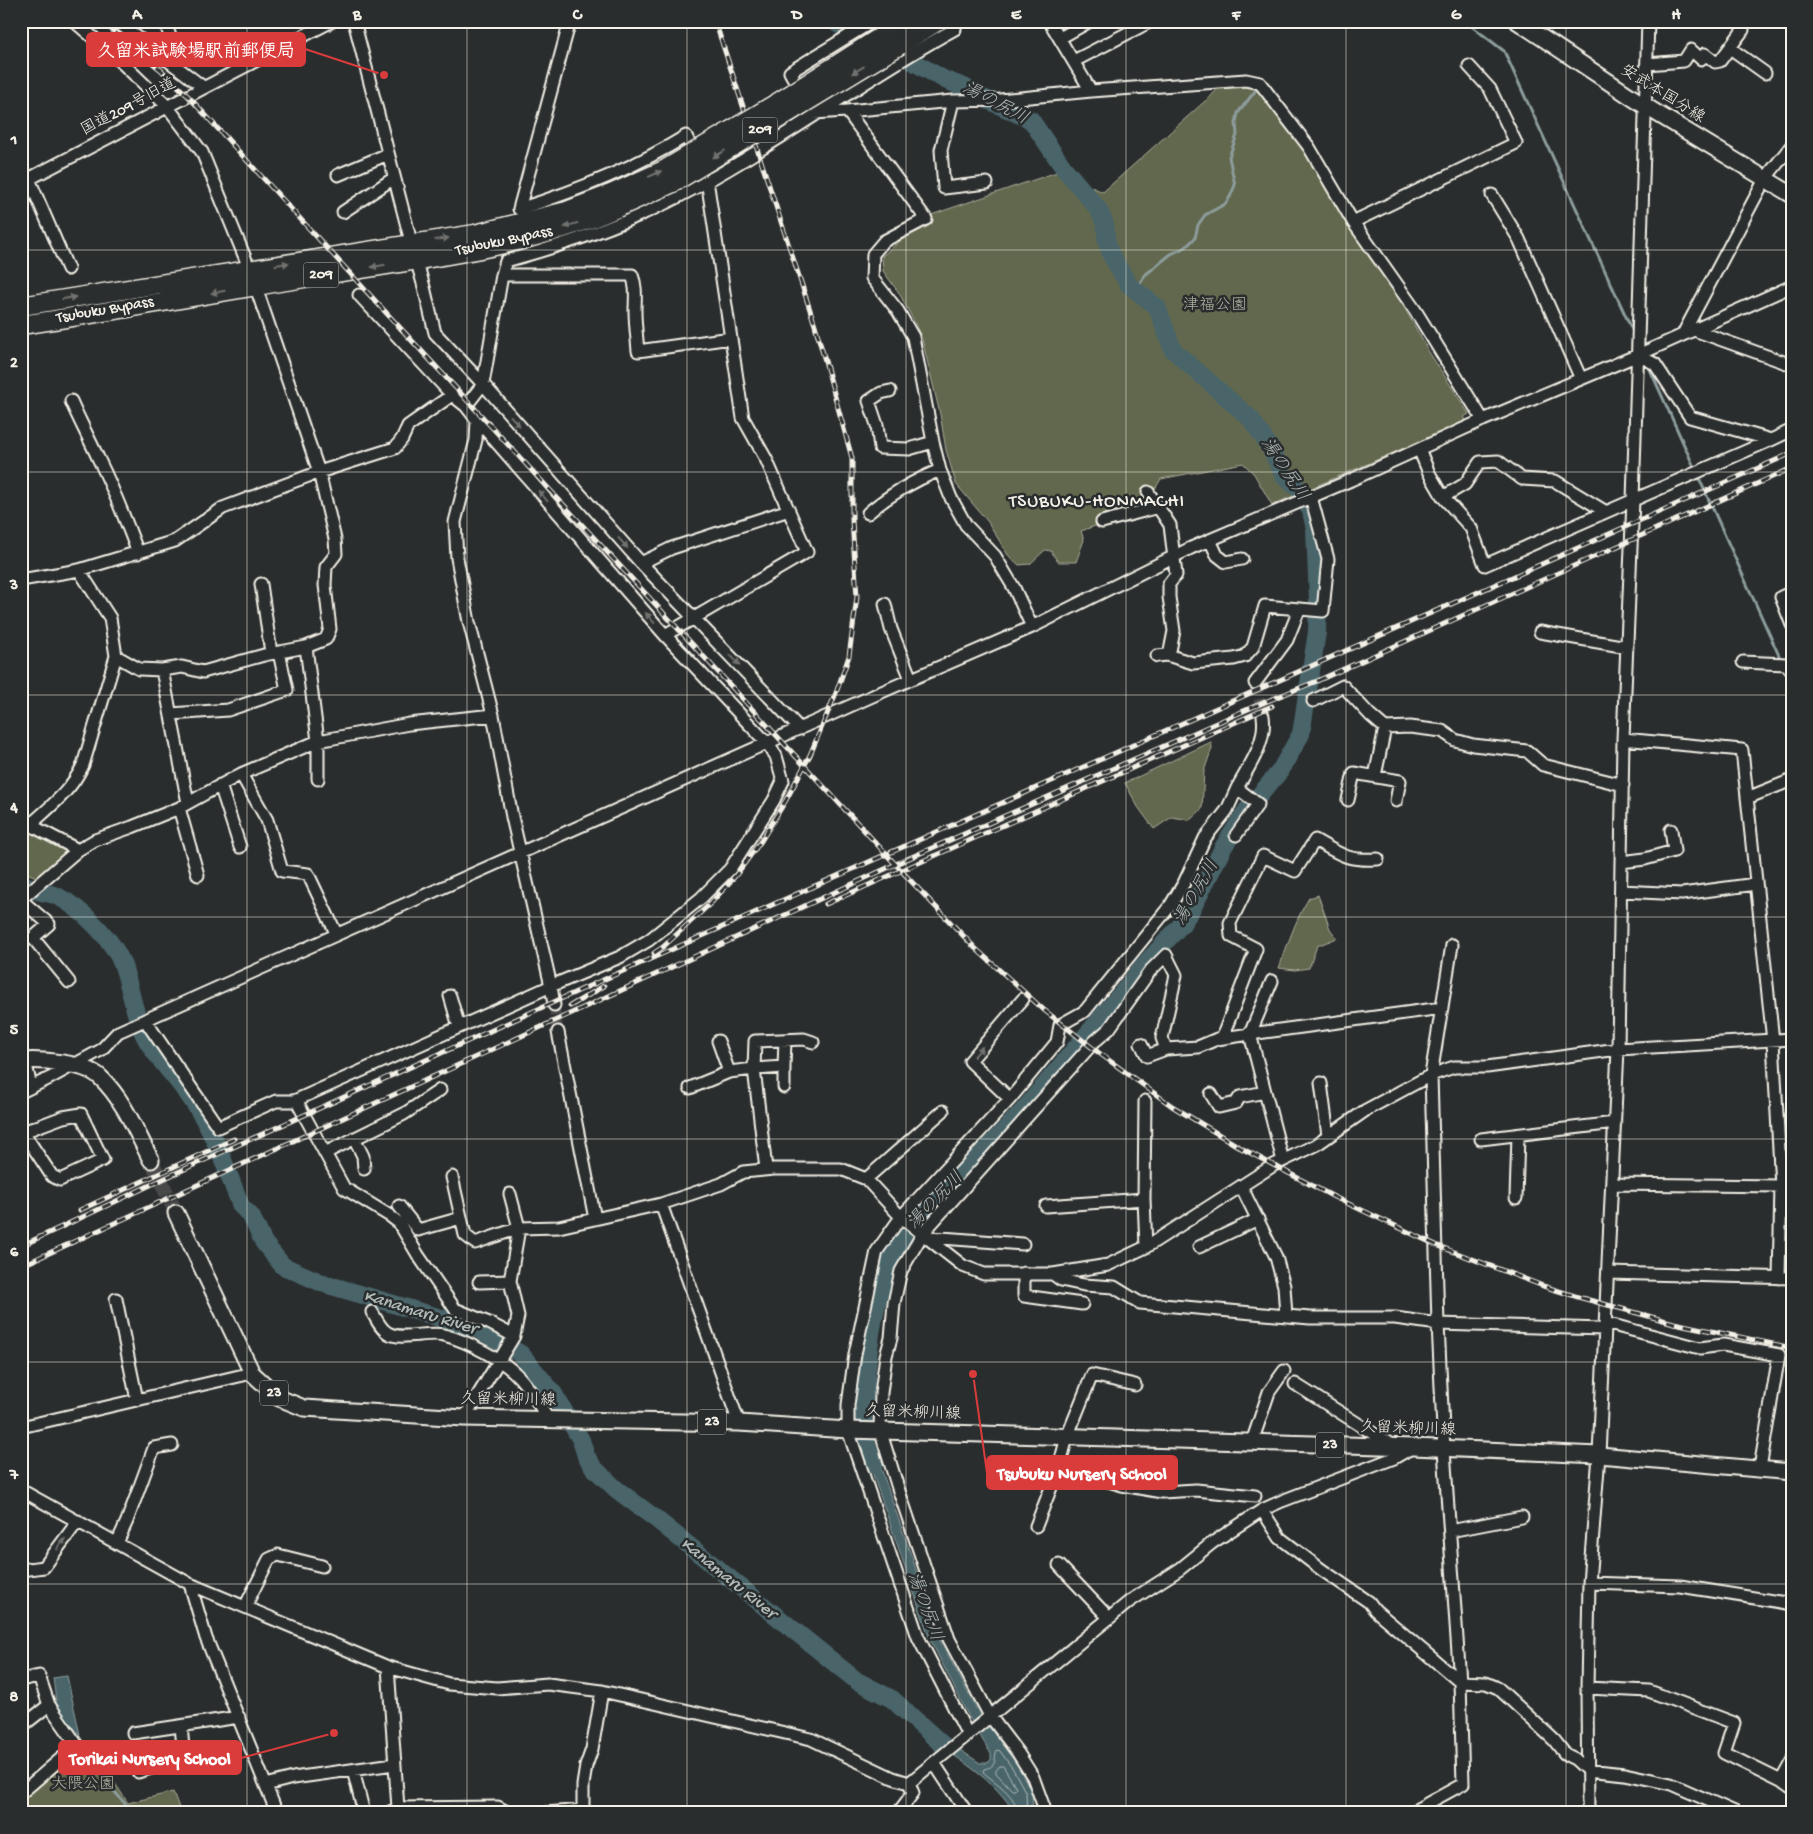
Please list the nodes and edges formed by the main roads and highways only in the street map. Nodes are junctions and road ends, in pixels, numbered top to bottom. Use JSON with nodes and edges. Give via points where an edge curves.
{"nodes":[{"id":1,"x":938,"y":21,"type":"edge"},
{"id":2,"x":1517,"y":21,"type":"edge"},
{"id":3,"x":899,"y":32,"type":"edge"},
{"id":4,"x":1792,"y":194,"type":"edge"},
{"id":5,"x":253,"y":278,"type":"junction"},
{"id":6,"x":21,"y":306,"type":"edge"},
{"id":7,"x":21,"y":325,"type":"edge"},
{"id":8,"x":23,"y":1061,"type":"edge"},
{"id":9,"x":151,"y":1160,"type":"tunnel mouth"},
{"id":10,"x":176,"y":1213,"type":"tunnel mouth"},
{"id":11,"x":1792,"y":1472,"type":"edge"}],
"edges":[{"from":1,"to":3,"type":"highway","name":"Tsubuku Bypass","number":"209"},
{"from":2,"to":4,"type":"main road","name":"安武本国分線","via":[[1646,106]]},
{"from":3,"to":5,"type":"highway","name":"Tsubuku Bypass","number":"209","bridge":true,"via":[[614,201],[414,252]]},
{"from":6,"to":5,"type":"highway","name":"Tsubuku Bypass","number":"209","one_way":true},
{"from":5,"to":7,"type":"highway","name":"Tsubuku Bypass","number":"209","one_way":true},
{"from":8,"to":9,"type":"main road","via":[[73,1064],[99,1076],[123,1104]]},
{"from":10,"to":11,"type":"main road","name":"久留米柳川線","number":"23","via":[[252,1373],[279,1398],[304,1408],[464,1418],[739,1423],[849,1430],[1413,1447],[1599,1455]]}]}
